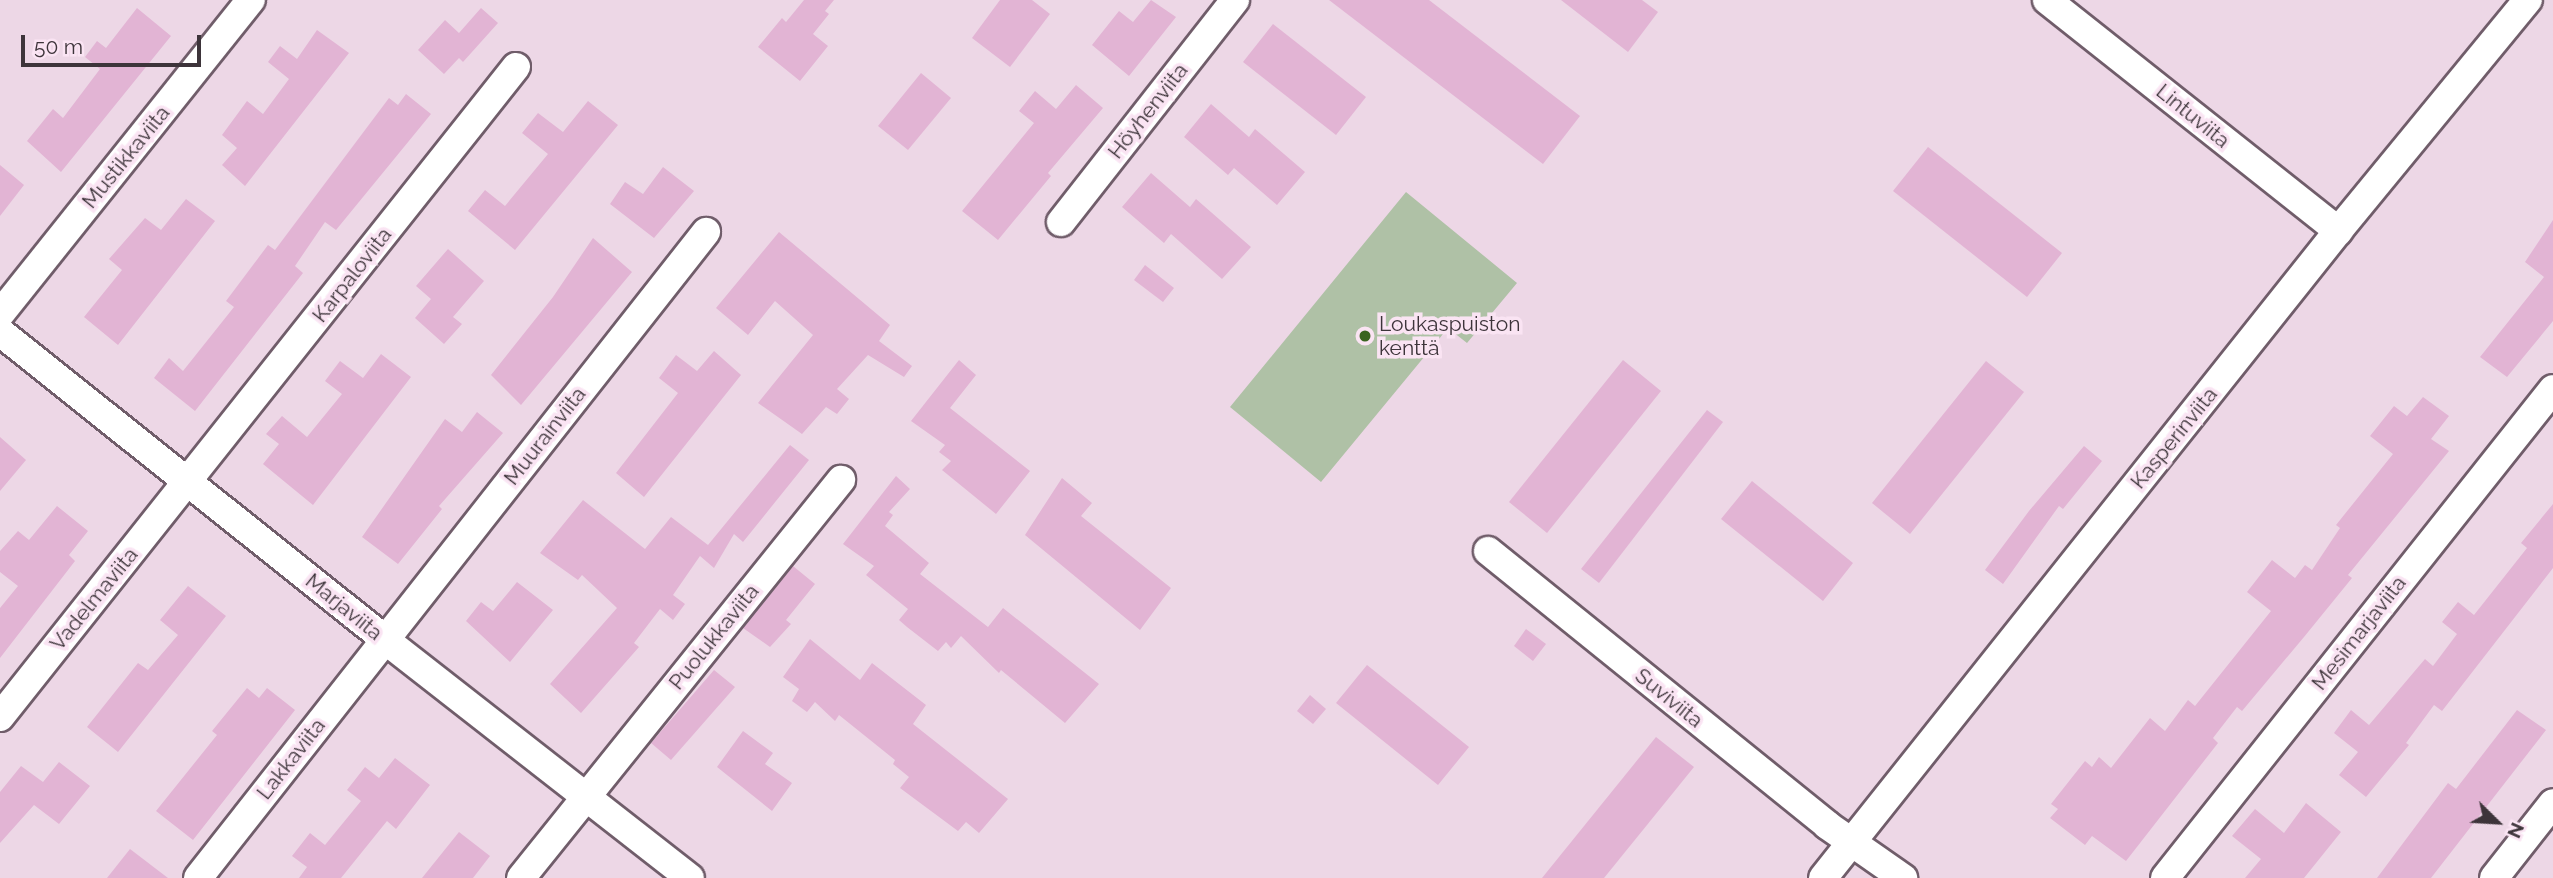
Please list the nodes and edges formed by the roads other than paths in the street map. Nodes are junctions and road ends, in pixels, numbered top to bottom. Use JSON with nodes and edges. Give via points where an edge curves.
{"nodes":[{"id":1,"x":251,"y":0,"type":"edge"},
{"id":2,"x":1236,"y":0,"type":"edge"},
{"id":3,"x":2047,"y":0,"type":"edge"},
{"id":4,"x":2528,"y":0,"type":"edge"},
{"id":5,"x":516,"y":67,"type":"dead end"},
{"id":6,"x":1061,"y":222,"type":"dead end"},
{"id":7,"x":706,"y":232,"type":"dead end"},
{"id":8,"x":2338,"y":232,"type":"junction"},
{"id":9,"x":0,"y":314,"type":"edge"},
{"id":10,"x":0,"y":332,"type":"edge"},
{"id":11,"x":2553,"y":388,"type":"edge"},
{"id":12,"x":841,"y":480,"type":"dead end"},
{"id":13,"x":187,"y":482,"type":"junction"},
{"id":14,"x":1488,"y":551,"type":"dead end"},
{"id":15,"x":384,"y":639,"type":"junction"},
{"id":16,"x":0,"y":717,"type":"edge"},
{"id":17,"x":586,"y":794,"type":"junction"},
{"id":18,"x":2553,"y":803,"type":"edge"},
{"id":19,"x":1852,"y":842,"type":"junction"},
{"id":20,"x":198,"y":878,"type":"edge"},
{"id":21,"x":521,"y":878,"type":"edge"},
{"id":22,"x":690,"y":878,"type":"edge"},
{"id":23,"x":1824,"y":878,"type":"edge"},
{"id":24,"x":1903,"y":878,"type":"edge"},
{"id":25,"x":2165,"y":878,"type":"edge"},
{"id":26,"x":2494,"y":878,"type":"edge"}],
"edges":[{"from":1,"to":9,"type":"street","name":"Mustikkaviita"},
{"from":2,"to":6,"type":"street","name":"Höyhenviita"},
{"from":3,"to":8,"type":"street","name":"Lintuviita"},
{"from":4,"to":8,"type":"street","name":"Kasperinviita"},
{"from":5,"to":13,"type":"street","name":"Karpaloviita"},
{"from":7,"to":15,"type":"street","name":"Muurainviita"},
{"from":8,"to":19,"type":"street","name":"Kasperinviita"},
{"from":10,"to":13,"type":"street","name":"Marjaviita"},
{"from":11,"to":25,"type":"street","name":"Mesimarjaviita"},
{"from":12,"to":17,"type":"street","name":"Puolukkaviita"},
{"from":13,"to":15,"type":"street","name":"Marjaviita"},
{"from":13,"to":16,"type":"street","name":"Vadelmaviita"},
{"from":14,"to":19,"type":"street","name":"Suviviita"},
{"from":15,"to":17,"type":"street","name":"Marjaviita"},
{"from":15,"to":20,"type":"street","name":"Lakkaviita"},
{"from":17,"to":21,"type":"street","name":"Puolukkaviita"},
{"from":17,"to":22,"type":"street","name":"Marjaviita"},
{"from":18,"to":26,"type":"street"},
{"from":19,"to":23,"type":"street","name":"Kasperinviita"},
{"from":19,"to":24,"type":"street","name":"Suviviita"}]}
